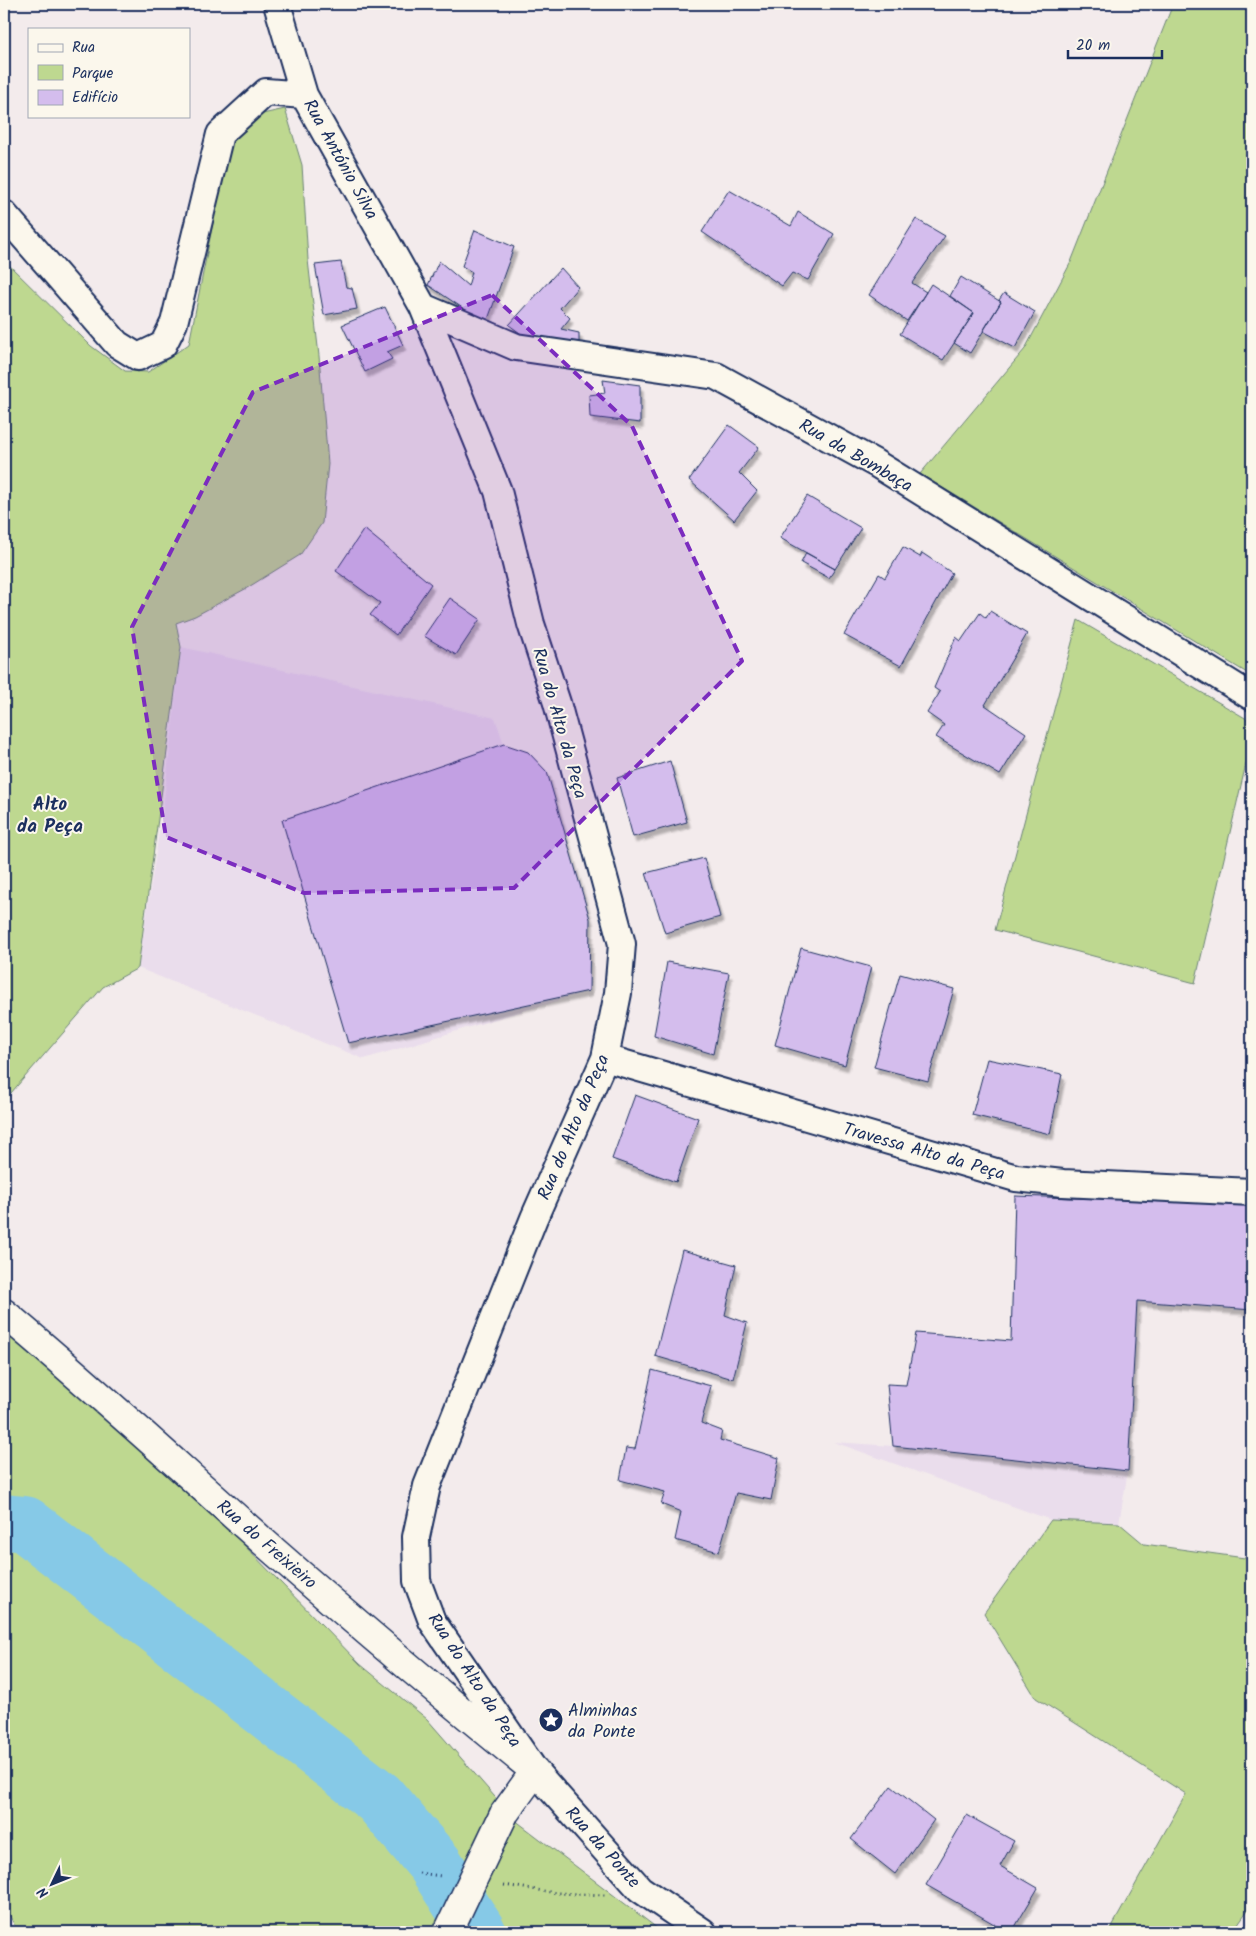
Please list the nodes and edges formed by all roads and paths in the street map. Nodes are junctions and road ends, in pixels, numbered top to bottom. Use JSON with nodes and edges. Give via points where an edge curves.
{"nodes":[{"id":1,"x":298,"y":4,"type":"edge"},
{"id":2,"x":280,"y":16,"type":"edge"},
{"id":3,"x":304,"y":95,"type":"junction"},
{"id":4,"x":4,"y":214,"type":"edge"},
{"id":5,"x":423,"y":307,"type":"junction"},
{"id":6,"x":1252,"y":697,"type":"edge"},
{"id":7,"x":604,"y":1058,"type":"junction"},
{"id":8,"x":1252,"y":1192,"type":"edge"},
{"id":9,"x":4,"y":1313,"type":"edge"},
{"id":10,"x":535,"y":1771,"type":"junction"},
{"id":11,"x":419,"y":1873,"type":"dead end"},
{"id":12,"x":443,"y":1876,"type":"dead end"},
{"id":13,"x":500,"y":1884,"type":"dead end"},
{"id":14,"x":640,"y":1890,"type":"junction"},
{"id":15,"x":448,"y":1932,"type":"edge"},
{"id":16,"x":703,"y":1932,"type":"edge"}],
"edges":[{"from":1,"to":2,"type":"street"},
{"from":2,"to":3,"type":"street","name":"Rua António Silva"},
{"from":3,"to":4,"type":"street","via":[[266,92],[220,134],[174,323],[163,345],[138,357],[117,344]]},
{"from":3,"to":5,"type":"street","name":"Rua António Silva"},
{"from":5,"to":6,"type":"street","name":"Rua da Bombaça","via":[[516,347],[716,376],[875,464]]},
{"from":5,"to":7,"type":"street","name":"Rua do Alto da Peça","via":[[498,491],[530,624],[557,703],[622,944],[618,993]]},
{"from":7,"to":8,"type":"street","name":"Travessa Alto da Peça","via":[[1016,1178]]},
{"from":7,"to":10,"type":"street","name":"Rua do Alto da Peça","via":[[534,1218],[427,1486],[416,1537],[416,1580],[432,1621]]},
{"from":9,"to":10,"type":"street","name":"Rua do Freixieiro","via":[[275,1552]]},
{"from":10,"to":14,"type":"street","name":"Rua da Ponte"},
{"from":10,"to":15,"type":"street","bridge":true,"via":[[504,1814]]},
{"from":11,"to":12,"type":"path"},
{"from":13,"to":14,"type":"path","via":[[557,1893],[620,1896]]},
{"from":14,"to":16,"type":"street","name":"Rua da Ponte"}]}
